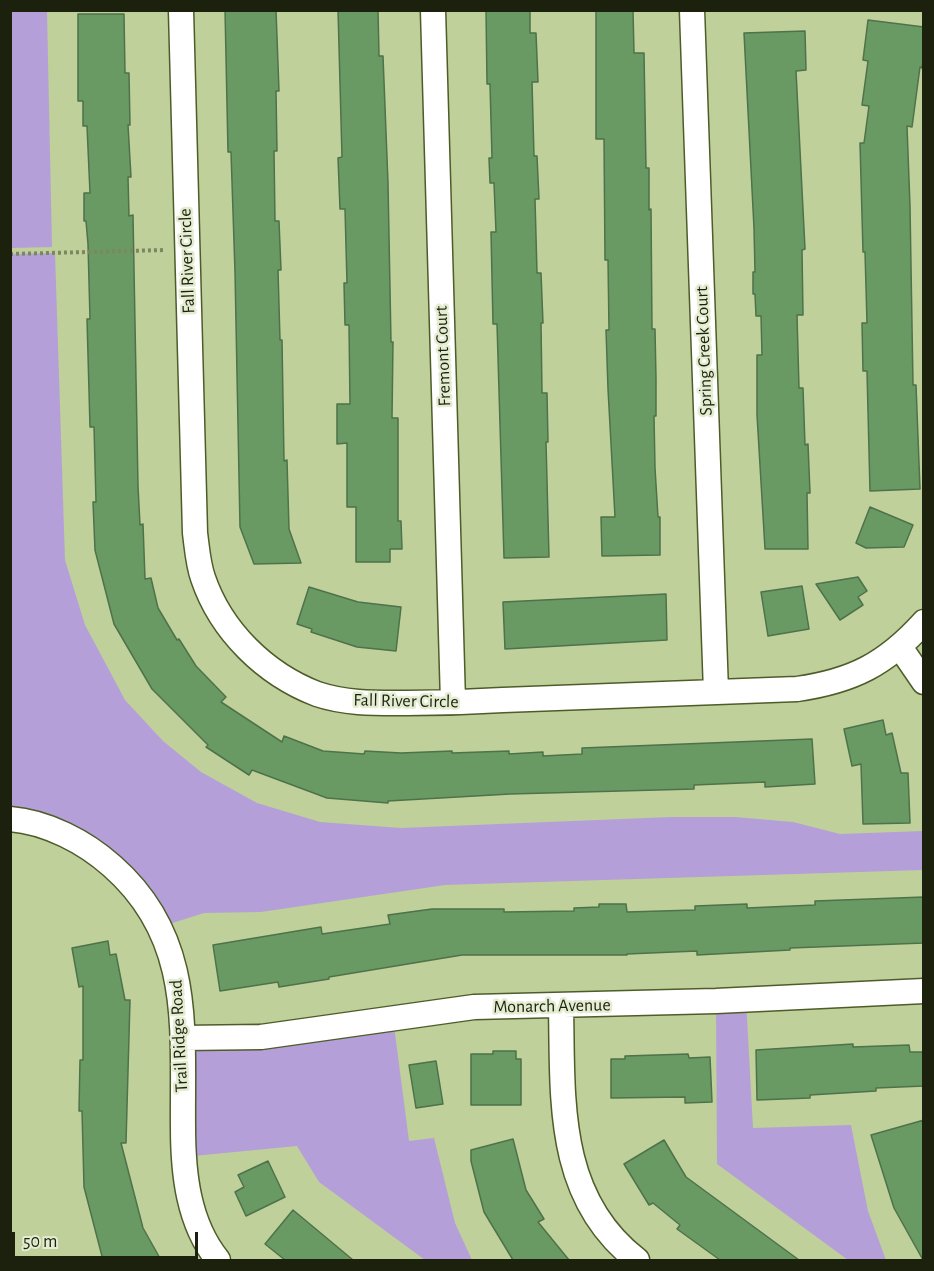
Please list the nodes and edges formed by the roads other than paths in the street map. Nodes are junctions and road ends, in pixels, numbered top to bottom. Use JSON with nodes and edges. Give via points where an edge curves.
{"nodes":[{"id":1,"x":181,"y":10,"type":"edge"},
{"id":2,"x":433,"y":10,"type":"edge"},
{"id":3,"x":692,"y":10,"type":"edge"},
{"id":4,"x":924,"y":622,"type":"edge"},
{"id":5,"x":900,"y":647,"type":"junction"},
{"id":6,"x":924,"y":682,"type":"edge"},
{"id":7,"x":716,"y":692,"type":"junction"},
{"id":8,"x":453,"y":702,"type":"junction"},
{"id":9,"x":10,"y":819,"type":"edge"},
{"id":10,"x":924,"y":991,"type":"edge"},
{"id":11,"x":561,"y":1006,"type":"junction"},
{"id":12,"x":183,"y":1038,"type":"junction"},
{"id":13,"x":218,"y":1260,"type":"edge"},
{"id":14,"x":637,"y":1260,"type":"edge"}],
"edges":[{"from":1,"to":8,"type":"street","name":"Fall River Circle","via":[[195,533],[202,576],[235,635],[286,679],[318,694],[363,703]]},
{"from":2,"to":8,"type":"street","name":"Fremont Court"},
{"from":3,"to":7,"type":"street","name":"Spring Creek Court"},
{"from":4,"to":5,"type":"street","name":"Fall River Circle"},
{"from":5,"to":6,"type":"street"},
{"from":5,"to":7,"type":"street","name":"Fall River Circle","via":[[865,671],[825,685]]},
{"from":7,"to":8,"type":"street","name":"Fall River Circle"},
{"from":9,"to":12,"type":"street","name":"Trail Ridge Road","via":[[53,829],[81,843],[102,856],[139,894],[160,927],[174,962]]},
{"from":10,"to":11,"type":"street","name":"Monarch Avenue"},
{"from":11,"to":12,"type":"street","name":"Monarch Avenue","via":[[474,1007],[261,1037]]},
{"from":11,"to":14,"type":"street","via":[[564,1117],[573,1168],[605,1229]]},
{"from":12,"to":13,"type":"street","name":"Trail Ridge Road","via":[[186,1180],[198,1230]]}]}
